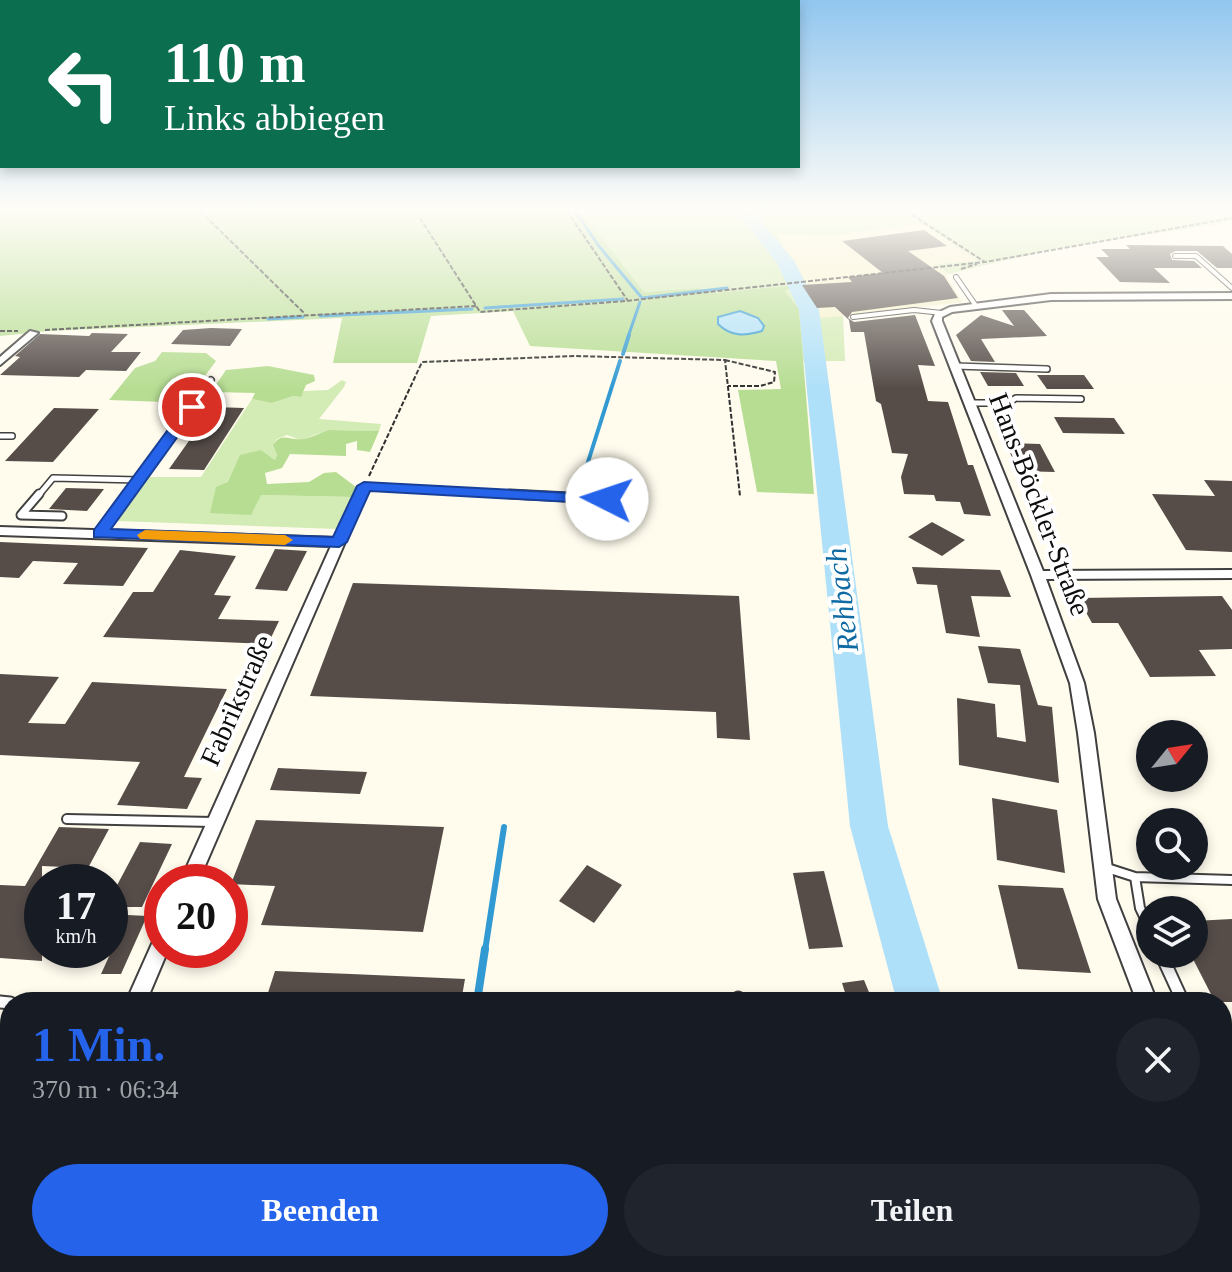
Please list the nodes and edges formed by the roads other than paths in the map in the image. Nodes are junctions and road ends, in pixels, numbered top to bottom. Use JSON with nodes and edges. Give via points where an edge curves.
{"nodes":[{"id":1,"x":1212,"y":270,"type":"edge"},
{"id":2,"x":956,"y":277,"type":"dead end"},
{"id":3,"x":1232,"y":288,"type":"edge"},
{"id":4,"x":1232,"y":296,"type":"edge"},
{"id":5,"x":976,"y":306,"type":"junction"},
{"id":6,"x":942,"y":313,"type":"junction"},
{"id":7,"x":853,"y":317,"type":"dead end"},
{"id":8,"x":33,"y":333,"type":"road end"},
{"id":9,"x":0,"y":362,"type":"edge"},
{"id":10,"x":955,"y":366,"type":"junction"},
{"id":11,"x":1047,"y":369,"type":"dead end"},
{"id":12,"x":211,"y":380,"type":"dead end"},
{"id":13,"x":1081,"y":399,"type":"dead end"},
{"id":14,"x":969,"y":403,"type":"junction"},
{"id":15,"x":0,"y":436,"type":"edge"},
{"id":16,"x":12,"y":436,"type":"dead end"},
{"id":17,"x":139,"y":480,"type":"junction"},
{"id":18,"x":607,"y":499,"type":"dead end"},
{"id":19,"x":62,"y":516,"type":"dead end"},
{"id":20,"x":0,"y":531,"type":"edge"},
{"id":21,"x":100,"y":534,"type":"junction"},
{"id":22,"x":339,"y":542,"type":"junction"},
{"id":23,"x":1232,"y":574,"type":"edge"},
{"id":24,"x":1038,"y":575,"type":"junction"},
{"id":25,"x":67,"y":819,"type":"dead end"},
{"id":26,"x":215,"y":822,"type":"junction"},
{"id":27,"x":197,"y":864,"type":"edge"},
{"id":28,"x":1102,"y":867,"type":"junction"},
{"id":29,"x":1135,"y":877,"type":"junction"},
{"id":30,"x":1232,"y":880,"type":"edge"},
{"id":31,"x":1138,"y":896,"type":"edge"},
{"id":32,"x":151,"y":968,"type":"edge"},
{"id":33,"x":1167,"y":968,"type":"edge"},
{"id":34,"x":141,"y":992,"type":"edge"},
{"id":35,"x":1143,"y":992,"type":"edge"},
{"id":36,"x":1178,"y":992,"type":"edge"}],
"edges":[{"from":1,"to":3,"type":"lane"},
{"from":2,"to":5,"type":"lane"},
{"from":4,"to":5,"type":"street","via":[[1051,297]]},
{"from":5,"to":6,"type":"street"},
{"from":6,"to":7,"type":"lane","via":[[914,310]]},
{"from":6,"to":10,"type":"street","name":"Hans-Böckler-Straße","via":[[937,321]]},
{"from":8,"to":9,"type":"street"},
{"from":10,"to":11,"type":"lane"},
{"from":10,"to":14,"type":"street","name":"Hans-Böckler-Straße"},
{"from":12,"to":17,"type":"lane"},
{"from":13,"to":14,"type":"lane"},
{"from":14,"to":24,"type":"street","name":"Hans-Böckler-Straße"},
{"from":15,"to":16,"type":"lane"},
{"from":17,"to":19,"type":"lane","via":[[53,478],[21,515]]},
{"from":17,"to":21,"type":"lane"},
{"from":18,"to":22,"type":"lane","via":[[364,486]]},
{"from":20,"to":21,"type":"street"},
{"from":21,"to":22,"type":"street"},
{"from":22,"to":26,"type":"street","name":"Fabrikstraße"},
{"from":23,"to":24,"type":"street"},
{"from":24,"to":28,"type":"street","name":"Hans-Böckler-Straße","via":[[1077,683]]},
{"from":25,"to":26,"type":"lane"},
{"from":26,"to":27,"type":"street","name":"Fabrikstraße"},
{"from":28,"to":29,"type":"lane"},
{"from":28,"to":35,"type":"street","name":"Hans-Böckler-Straße","via":[[1107,899]]},
{"from":29,"to":30,"type":"lane"},
{"from":29,"to":31,"type":"lane"},
{"from":32,"to":34,"type":"street"},
{"from":33,"to":36,"type":"lane"}]}
